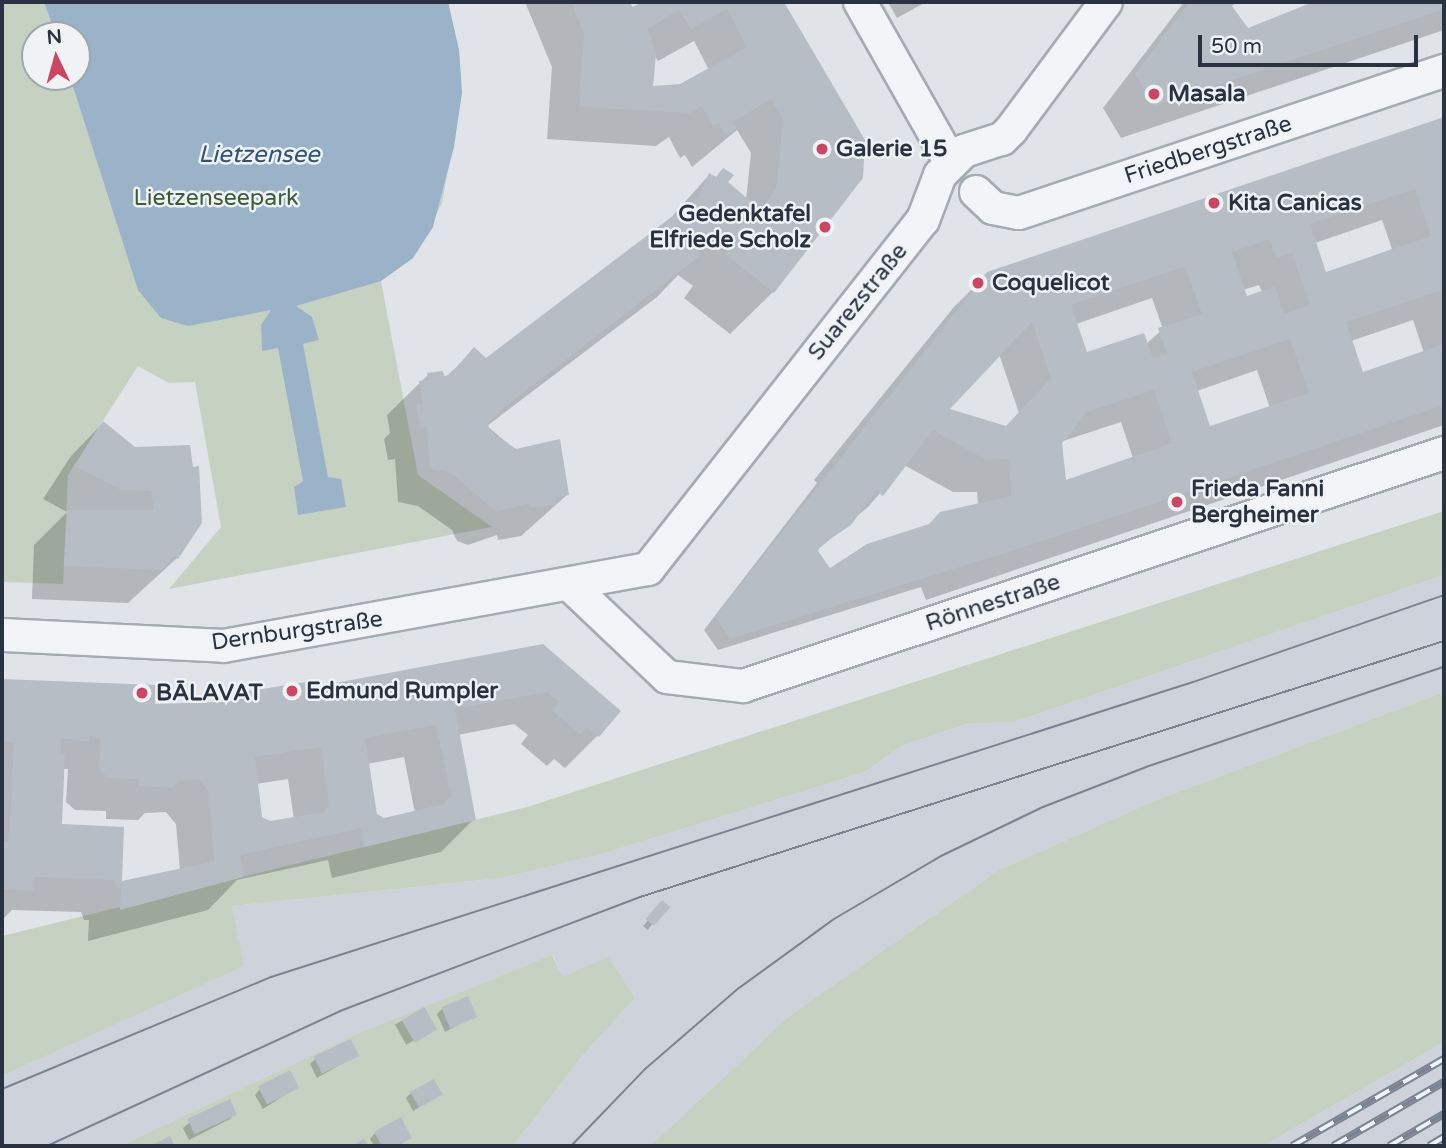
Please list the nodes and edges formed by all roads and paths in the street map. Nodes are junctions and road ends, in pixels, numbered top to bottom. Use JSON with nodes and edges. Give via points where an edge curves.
{"nodes":[{"id":1,"x":860,"y":2,"type":"edge"},
{"id":2,"x":1106,"y":2,"type":"edge"},
{"id":3,"x":1444,"y":71,"type":"edge"},
{"id":4,"x":951,"y":163,"type":"junction"},
{"id":5,"x":976,"y":192,"type":"dead end"},
{"id":6,"x":1444,"y":453,"type":"edge"},
{"id":7,"x":578,"y":582,"type":"junction"},
{"id":8,"x":2,"y":635,"type":"edge"}],
"edges":[{"from":1,"to":4,"type":"street"},
{"from":2,"to":4,"type":"street","name":"Suarezstraße","via":[[1012,130],[1002,139],[964,151]]},
{"from":3,"to":5,"type":"street","name":"Friedbergstraße","via":[[1019,213],[993,208]]},
{"from":4,"to":7,"type":"street","name":"Suarezstraße","via":[[934,186],[930,210],[923,220],[648,569]]},
{"from":6,"to":7,"type":"street","name":"Rönnestraße","via":[[743,686],[667,677]]},
{"from":7,"to":8,"type":"street","name":"Dernburgstraße","via":[[224,646]]}]}
